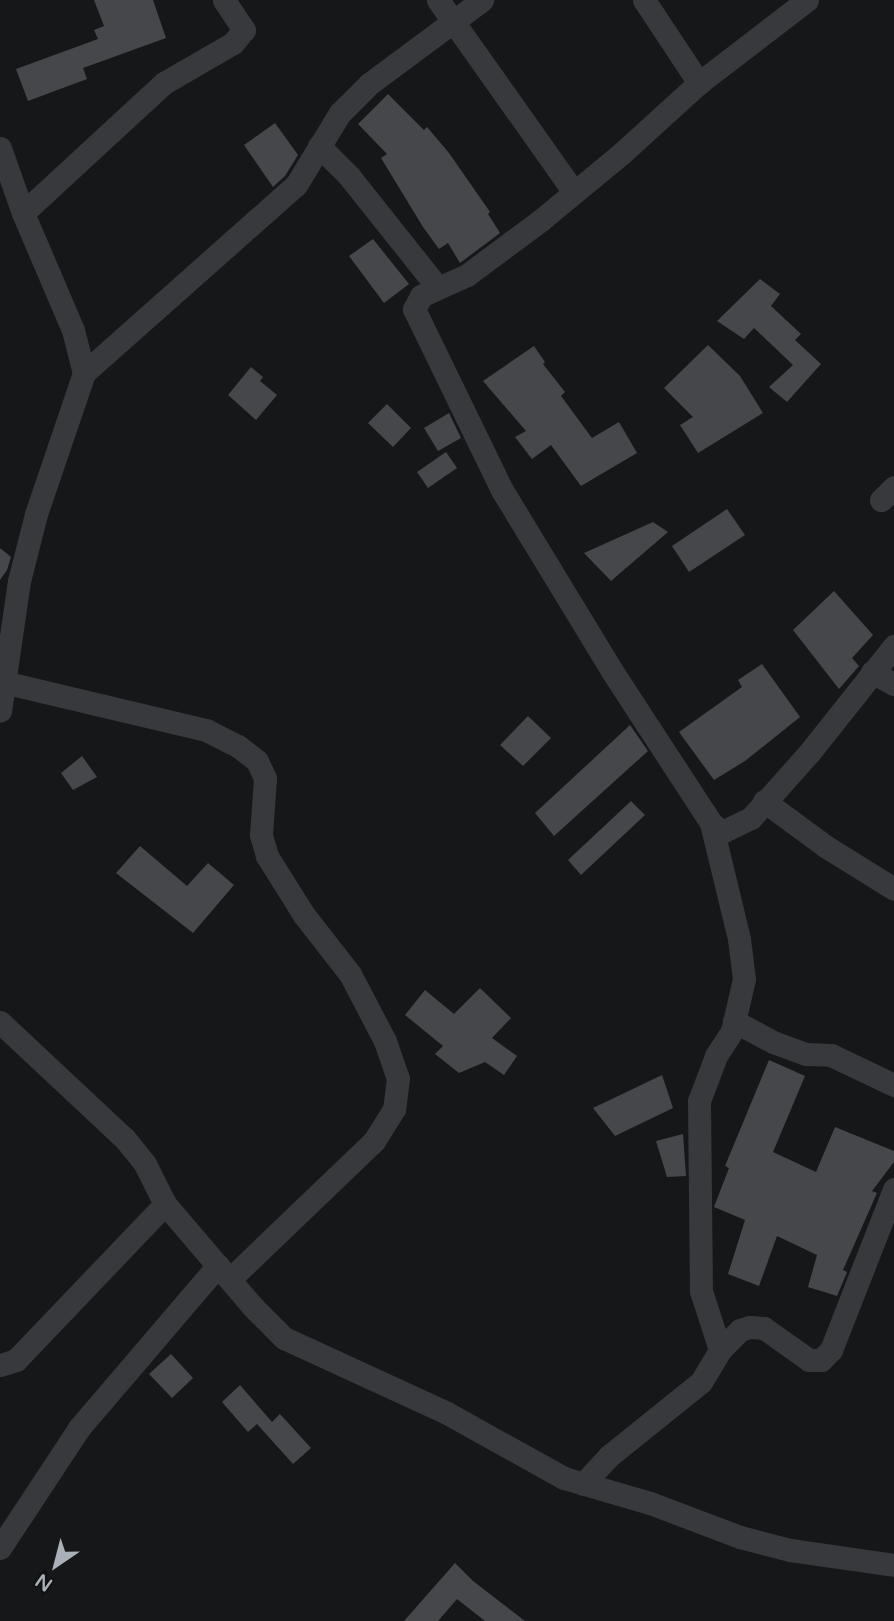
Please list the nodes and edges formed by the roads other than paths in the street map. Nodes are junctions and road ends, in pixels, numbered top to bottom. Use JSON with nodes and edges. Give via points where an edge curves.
{"nodes":[{"id":1,"x":223,"y":0,"type":"edge"},
{"id":2,"x":438,"y":0,"type":"edge"},
{"id":3,"x":482,"y":0,"type":"edge"},
{"id":4,"x":643,"y":0,"type":"edge"},
{"id":5,"x":807,"y":0,"type":"edge"},
{"id":6,"x":453,"y":22,"type":"junction"},
{"id":7,"x":699,"y":83,"type":"junction"},
{"id":8,"x":319,"y":146,"type":"junction"},
{"id":9,"x":0,"y":148,"type":"edge"},
{"id":10,"x":574,"y":192,"type":"junction"},
{"id":11,"x":23,"y":213,"type":"junction"},
{"id":12,"x":438,"y":288,"type":"junction"},
{"id":13,"x":84,"y":373,"type":"junction"},
{"id":14,"x":894,"y":646,"type":"edge"},
{"id":15,"x":872,"y":672,"type":"junction"},
{"id":16,"x":4,"y":682,"type":"junction"},
{"id":17,"x":894,"y":684,"type":"edge"},
{"id":18,"x":0,"y":711,"type":"edge"},
{"id":19,"x":764,"y":801,"type":"junction"},
{"id":20,"x":711,"y":822,"type":"junction"},
{"id":21,"x":894,"y":889,"type":"edge"},
{"id":22,"x":734,"y":1021,"type":"junction"},
{"id":23,"x":0,"y":1022,"type":"edge"},
{"id":24,"x":894,"y":1085,"type":"edge"},
{"id":25,"x":894,"y":1189,"type":"edge"},
{"id":26,"x":165,"y":1204,"type":"junction"},
{"id":27,"x":224,"y":1271,"type":"junction"},
{"id":28,"x":720,"y":1350,"type":"junction"},
{"id":29,"x":0,"y":1365,"type":"edge"},
{"id":30,"x":583,"y":1483,"type":"junction"},
{"id":31,"x":0,"y":1548,"type":"edge"},
{"id":32,"x":894,"y":1565,"type":"edge"}],
"edges":[{"from":1,"to":11,"type":"street","via":[[244,30],[233,43],[164,83]]},
{"from":2,"to":6,"type":"street"},
{"from":3,"to":6,"type":"street"},
{"from":4,"to":7,"type":"street"},
{"from":5,"to":7,"type":"street"},
{"from":6,"to":8,"type":"street","via":[[369,83]]},
{"from":6,"to":10,"type":"street"},
{"from":7,"to":10,"type":"street"},
{"from":8,"to":12,"type":"street","via":[[349,176]]},
{"from":8,"to":13,"type":"street","via":[[296,185]]},
{"from":9,"to":11,"type":"street"},
{"from":10,"to":12,"type":"street","via":[[467,275]]},
{"from":11,"to":13,"type":"street","via":[[72,330]]},
{"from":12,"to":20,"type":"street","via":[[421,296],[414,309],[502,490]]},
{"from":13,"to":16,"type":"street","via":[[36,514],[19,581]]},
{"from":14,"to":15,"type":"street"},
{"from":15,"to":17,"type":"street"},
{"from":15,"to":19,"type":"street","via":[[809,753]]},
{"from":16,"to":18,"type":"street"},
{"from":16,"to":27,"type":"street","via":[[206,730],[257,761],[265,778],[261,835],[267,856],[304,915],[350,974],[385,1041],[398,1078],[394,1109],[374,1141]]},
{"from":19,"to":20,"type":"street","via":[[751,818],[733,828],[722,832]]},
{"from":19,"to":21,"type":"street"},
{"from":20,"to":22,"type":"street","via":[[741,952],[744,979]]},
{"from":22,"to":24,"type":"street","via":[[773,1042],[806,1054],[831,1055]]},
{"from":22,"to":28,"type":"street","via":[[699,1101],[701,1291]]},
{"from":23,"to":26,"type":"street","via":[[125,1139],[145,1164]]},
{"from":25,"to":28,"type":"street","via":[[831,1350],[821,1360],[810,1360],[764,1328],[740,1331]]},
{"from":26,"to":27,"type":"street"},
{"from":26,"to":29,"type":"street","via":[[16,1360]]},
{"from":27,"to":30,"type":"street","via":[[284,1338],[447,1413],[564,1478]]},
{"from":27,"to":31,"type":"street","via":[[79,1428]]},
{"from":28,"to":30,"type":"street","via":[[701,1382],[609,1456]]},
{"from":30,"to":32,"type":"street","via":[[740,1537],[790,1550]]}]}
